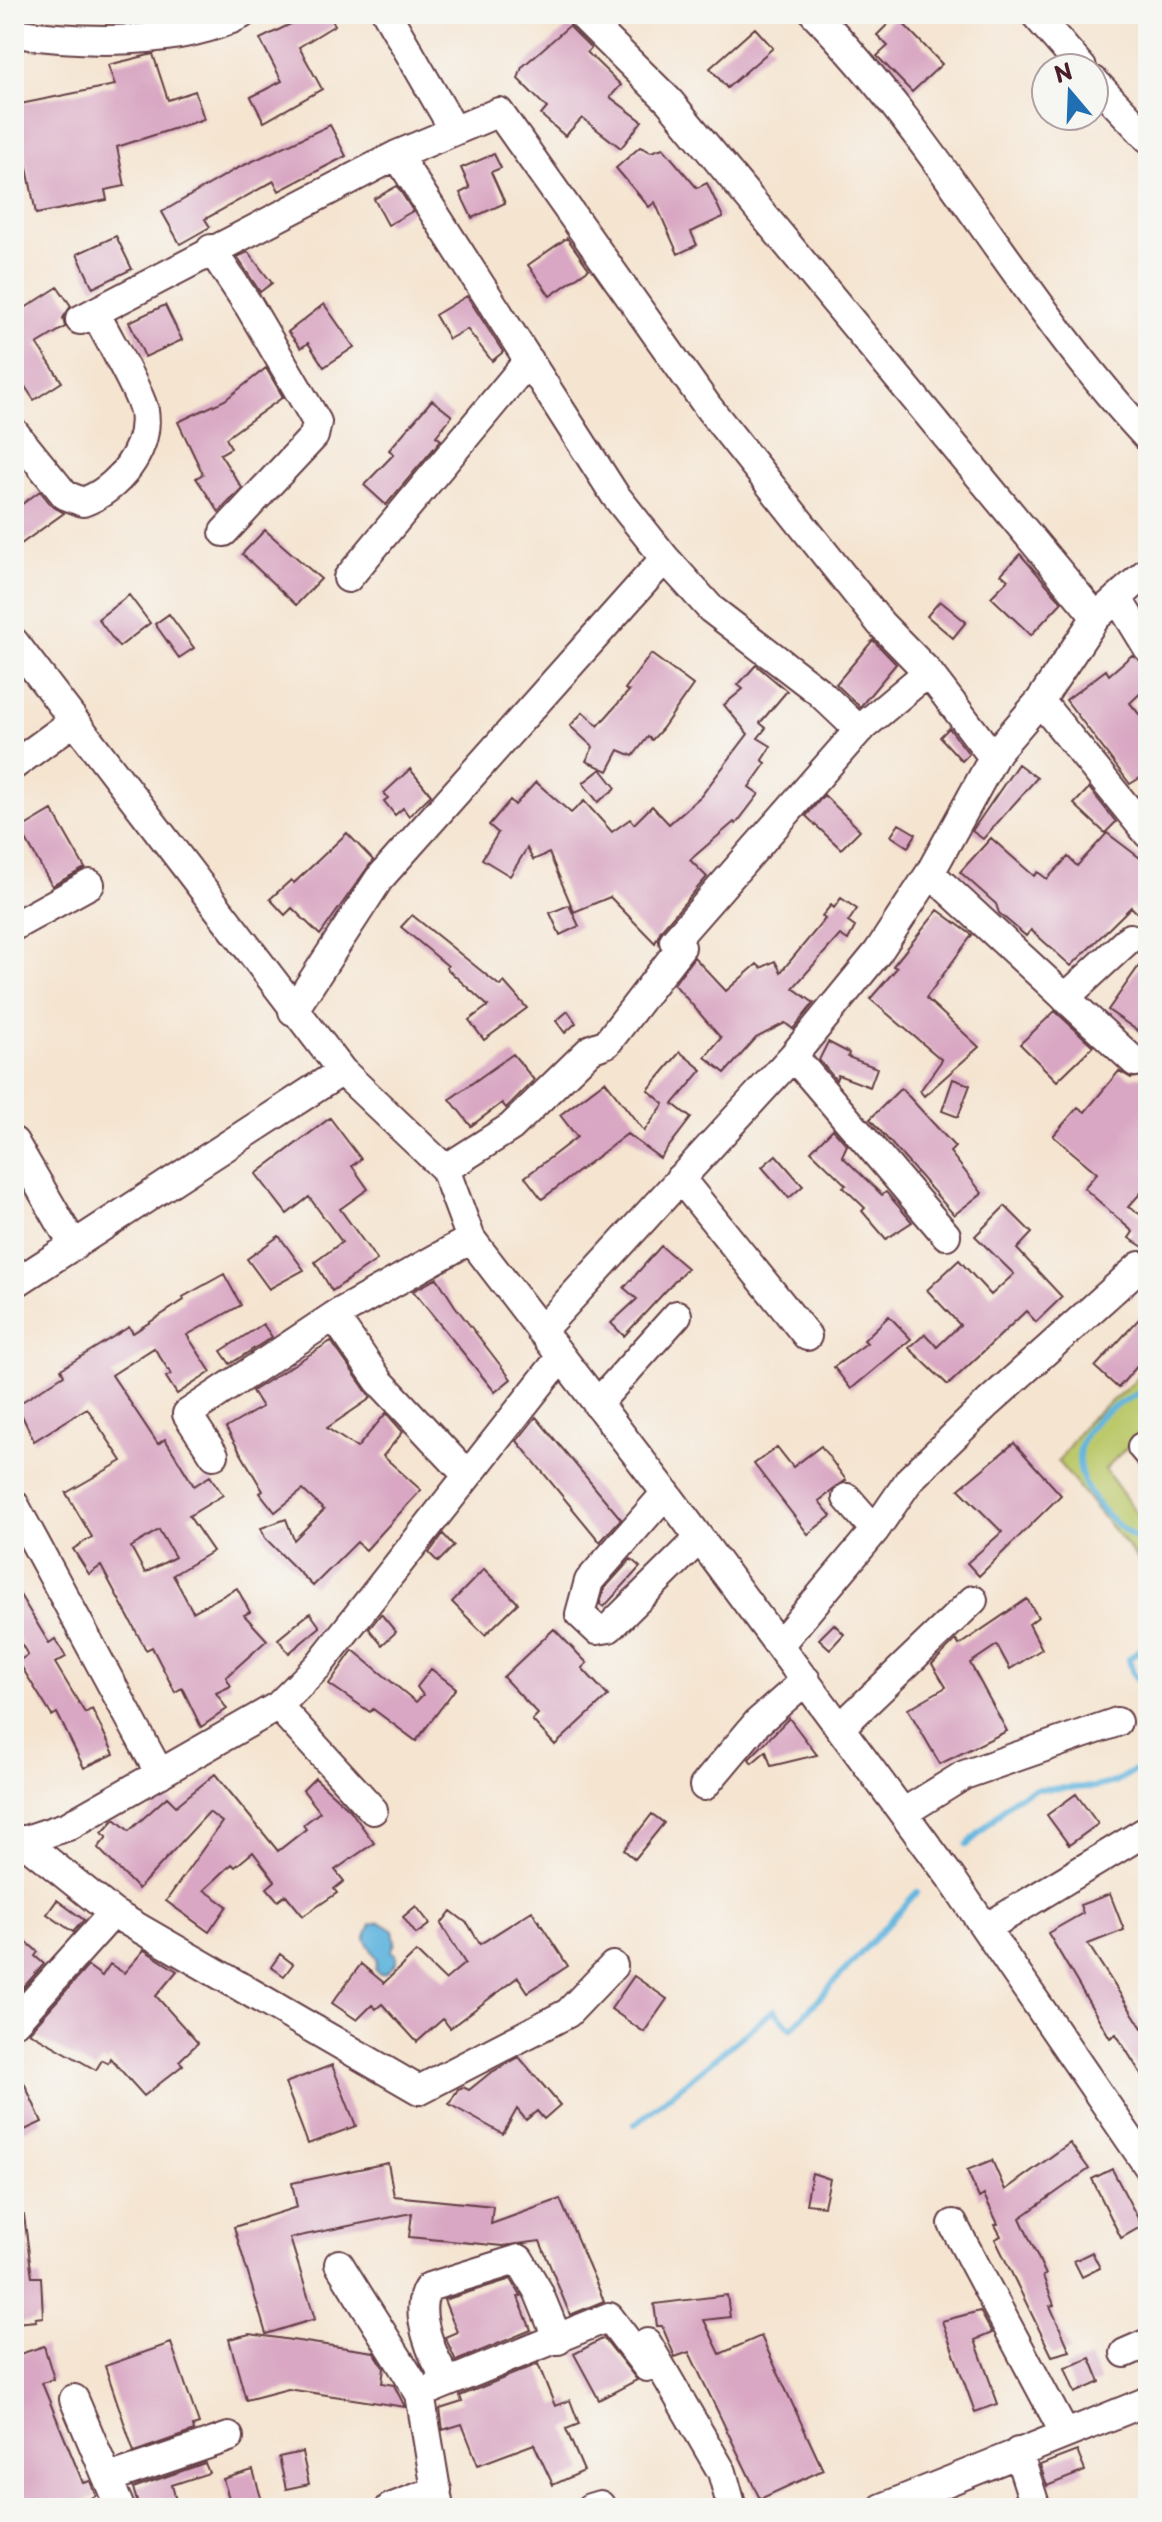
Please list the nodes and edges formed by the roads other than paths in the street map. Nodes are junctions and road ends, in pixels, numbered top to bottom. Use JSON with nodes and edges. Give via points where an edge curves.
{"nodes":[{"id":1,"x":242,"y":14,"type":"edge"},
{"id":2,"x":387,"y":14,"type":"edge"},
{"id":3,"x":581,"y":14,"type":"edge"},
{"id":4,"x":815,"y":14,"type":"edge"},
{"id":5,"x":1035,"y":14,"type":"edge"},
{"id":6,"x":14,"y":33,"type":"edge"},
{"id":7,"x":1068,"y":52,"type":"edge"},
{"id":8,"x":1110,"y":100,"type":"edge"},
{"id":9,"x":454,"y":130,"type":"junction"},
{"id":10,"x":1148,"y":138,"type":"edge"},
{"id":11,"x":397,"y":155,"type":"junction"},
{"id":12,"x":211,"y":249,"type":"junction"},
{"id":13,"x":529,"y":360,"type":"junction"},
{"id":14,"x":14,"y":432,"type":"edge"},
{"id":15,"x":1148,"y":438,"type":"edge"},
{"id":16,"x":224,"y":532,"type":"dead end"},
{"id":17,"x":665,"y":558,"type":"junction"},
{"id":18,"x":1148,"y":571,"type":"edge"},
{"id":19,"x":348,"y":578,"type":"dead end"},
{"id":20,"x":1118,"y":599,"type":"junction"},
{"id":21,"x":1096,"y":617,"type":"junction"},
{"id":22,"x":14,"y":642,"type":"edge"},
{"id":23,"x":1148,"y":648,"type":"edge"},
{"id":24,"x":928,"y":672,"type":"junction"},
{"id":25,"x":1040,"y":701,"type":"junction"},
{"id":26,"x":74,"y":721,"type":"junction"},
{"id":27,"x":859,"y":730,"type":"junction"},
{"id":28,"x":993,"y":757,"type":"junction"},
{"id":29,"x":14,"y":765,"type":"edge"},
{"id":30,"x":1148,"y":834,"type":"edge"},
{"id":31,"x":930,"y":873,"type":"junction"},
{"id":32,"x":90,"y":884,"type":"dead end"},
{"id":33,"x":14,"y":926,"type":"edge"},
{"id":34,"x":1130,"y":938,"type":"dead end"},
{"id":35,"x":1065,"y":998,"type":"junction"},
{"id":36,"x":293,"y":1011,"type":"junction"},
{"id":37,"x":793,"y":1056,"type":"junction"},
{"id":38,"x":1135,"y":1062,"type":"dead end"},
{"id":39,"x":342,"y":1071,"type":"junction"},
{"id":40,"x":14,"y":1142,"type":"edge"},
{"id":41,"x":445,"y":1169,"type":"junction"},
{"id":42,"x":680,"y":1178,"type":"junction"},
{"id":43,"x":946,"y":1235,"type":"dead end"},
{"id":44,"x":471,"y":1239,"type":"junction"},
{"id":45,"x":74,"y":1246,"type":"junction"},
{"id":46,"x":1140,"y":1266,"type":"dead end"},
{"id":47,"x":14,"y":1284,"type":"edge"},
{"id":48,"x":677,"y":1315,"type":"dead end"},
{"id":49,"x":334,"y":1316,"type":"junction"},
{"id":50,"x":541,"y":1331,"type":"junction"},
{"id":51,"x":807,"y":1336,"type":"dead end"},
{"id":52,"x":561,"y":1357,"type":"junction"},
{"id":53,"x":597,"y":1404,"type":"junction"},
{"id":54,"x":214,"y":1455,"type":"dead end"},
{"id":55,"x":467,"y":1475,"type":"junction"},
{"id":56,"x":666,"y":1493,"type":"junction"},
{"id":57,"x":847,"y":1498,"type":"dead end"},
{"id":58,"x":14,"y":1504,"type":"edge"},
{"id":59,"x":875,"y":1530,"type":"junction"},
{"id":60,"x":699,"y":1539,"type":"junction"},
{"id":61,"x":973,"y":1600,"type":"dead end"},
{"id":62,"x":779,"y":1645,"type":"junction"},
{"id":63,"x":806,"y":1680,"type":"junction"},
{"id":64,"x":278,"y":1706,"type":"junction"},
{"id":65,"x":1117,"y":1722,"type":"dead end"},
{"id":66,"x":841,"y":1727,"type":"junction"},
{"id":67,"x":160,"y":1774,"type":"junction"},
{"id":68,"x":704,"y":1786,"type":"dead end"},
{"id":69,"x":373,"y":1810,"type":"dead end"},
{"id":70,"x":903,"y":1813,"type":"junction"},
{"id":71,"x":1148,"y":1830,"type":"edge"},
{"id":72,"x":17,"y":1843,"type":"edge"},
{"id":73,"x":113,"y":1913,"type":"junction"},
{"id":74,"x":986,"y":1928,"type":"junction"},
{"id":75,"x":613,"y":1966,"type":"dead end"},
{"id":76,"x":16,"y":2021,"type":"edge"},
{"id":77,"x":1148,"y":2166,"type":"edge"},
{"id":78,"x":953,"y":2224,"type":"dead end"},
{"id":79,"x":339,"y":2264,"type":"dead end"},
{"id":80,"x":632,"y":2319,"type":"dead end"},
{"id":81,"x":558,"y":2340,"type":"junction"},
{"id":82,"x":647,"y":2367,"type":"dead end"},
{"id":83,"x":448,"y":2381,"type":"junction"},
{"id":84,"x":420,"y":2394,"type":"junction"},
{"id":85,"x":74,"y":2399,"type":"dead end"},
{"id":86,"x":1148,"y":2401,"type":"edge"},
{"id":87,"x":1065,"y":2434,"type":"junction"},
{"id":88,"x":229,"y":2437,"type":"dead end"},
{"id":89,"x":1018,"y":2452,"type":"junction"},
{"id":90,"x":109,"y":2478,"type":"junction"},
{"id":91,"x":438,"y":2499,"type":"edge"},
{"id":92,"x":922,"y":2501,"type":"edge"},
{"id":93,"x":120,"y":2508,"type":"edge"},
{"id":94,"x":390,"y":2508,"type":"edge"},
{"id":95,"x":732,"y":2508,"type":"edge"},
{"id":96,"x":882,"y":2508,"type":"edge"},
{"id":97,"x":1036,"y":2508,"type":"edge"}],
"edges":[{"from":1,"to":6,"type":"street","via":[[171,35],[113,41]]},
{"from":2,"to":9,"type":"street"},
{"from":3,"to":21,"type":"street","via":[[669,101]]},
{"from":4,"to":15,"type":"street","via":[[867,68],[1051,321]]},
{"from":5,"to":7,"type":"street"},
{"from":8,"to":10,"type":"street"},
{"from":9,"to":11,"type":"street"},
{"from":9,"to":24,"type":"street","via":[[495,112],[503,114],[708,407],[881,624]]},
{"from":11,"to":12,"type":"street"},
{"from":11,"to":13,"type":"street"},
{"from":12,"to":14,"type":"street","via":[[88,316],[144,411],[136,452],[123,476],[83,502],[65,495]]},
{"from":12,"to":16,"type":"street","via":[[317,422],[314,436]]},
{"from":13,"to":17,"type":"street","via":[[615,495]]},
{"from":13,"to":19,"type":"street"},
{"from":17,"to":27,"type":"street","via":[[711,609],[818,691]]},
{"from":17,"to":36,"type":"street","via":[[379,879]]},
{"from":18,"to":20,"type":"street"},
{"from":20,"to":21,"type":"street"},
{"from":20,"to":23,"type":"street"},
{"from":21,"to":25,"type":"street"},
{"from":22,"to":26,"type":"street"},
{"from":24,"to":27,"type":"street"},
{"from":24,"to":28,"type":"street"},
{"from":25,"to":28,"type":"street"},
{"from":25,"to":30,"type":"street"},
{"from":26,"to":29,"type":"street"},
{"from":26,"to":36,"type":"street"},
{"from":27,"to":41,"type":"street","via":[[674,941],[681,947],[607,1043],[591,1049],[511,1127]]},
{"from":28,"to":31,"type":"street"},
{"from":31,"to":35,"type":"street"},
{"from":31,"to":37,"type":"street","via":[[878,952]]},
{"from":32,"to":33,"type":"street"},
{"from":34,"to":35,"type":"street"},
{"from":35,"to":38,"type":"street"},
{"from":36,"to":39,"type":"street"},
{"from":37,"to":42,"type":"street"},
{"from":37,"to":43,"type":"street"},
{"from":39,"to":41,"type":"street"},
{"from":39,"to":45,"type":"street"},
{"from":40,"to":45,"type":"street"},
{"from":41,"to":44,"type":"street"},
{"from":42,"to":50,"type":"street"},
{"from":42,"to":51,"type":"street"},
{"from":44,"to":49,"type":"street"},
{"from":44,"to":50,"type":"street"},
{"from":45,"to":47,"type":"street"},
{"from":46,"to":59,"type":"street","via":[[932,1457]]},
{"from":48,"to":53,"type":"street"},
{"from":49,"to":54,"type":"street","via":[[187,1414]]},
{"from":49,"to":55,"type":"street","via":[[379,1381]]},
{"from":50,"to":52,"type":"street"},
{"from":52,"to":53,"type":"street"},
{"from":52,"to":55,"type":"street"},
{"from":53,"to":56,"type":"street"},
{"from":55,"to":64,"type":"street","via":[[318,1666]]},
{"from":56,"to":60,"type":"street"},
{"from":56,"to":60,"type":"street","via":[[589,1581],[580,1614],[597,1630],[609,1628]]},
{"from":57,"to":59,"type":"street"},
{"from":58,"to":67,"type":"street"},
{"from":59,"to":62,"type":"street"},
{"from":60,"to":62,"type":"street"},
{"from":61,"to":66,"type":"street"},
{"from":62,"to":63,"type":"street"},
{"from":63,"to":66,"type":"street"},
{"from":63,"to":68,"type":"street","via":[[757,1723]]},
{"from":64,"to":67,"type":"street"},
{"from":64,"to":69,"type":"street"},
{"from":65,"to":70,"type":"street","via":[[964,1775]]},
{"from":66,"to":70,"type":"street"},
{"from":67,"to":72,"type":"street","via":[[68,1826]]},
{"from":70,"to":74,"type":"street"},
{"from":71,"to":74,"type":"street"},
{"from":72,"to":73,"type":"street"},
{"from":73,"to":75,"type":"street","via":[[419,2090],[568,2013]]},
{"from":73,"to":76,"type":"street"},
{"from":74,"to":77,"type":"street"},
{"from":78,"to":87,"type":"street"},
{"from":79,"to":84,"type":"street"},
{"from":80,"to":95,"type":"street","via":[[722,2472]]},
{"from":81,"to":82,"type":"street","via":[[609,2317]]},
{"from":81,"to":83,"type":"street"},
{"from":81,"to":83,"type":"street","via":[[519,2259],[429,2287],[423,2300],[429,2346]]},
{"from":83,"to":84,"type":"street"},
{"from":84,"to":91,"type":"street"},
{"from":85,"to":90,"type":"street"},
{"from":86,"to":87,"type":"street"},
{"from":87,"to":89,"type":"street"},
{"from":88,"to":90,"type":"street"},
{"from":89,"to":92,"type":"street"},
{"from":89,"to":97,"type":"street"},
{"from":90,"to":93,"type":"street"},
{"from":91,"to":94,"type":"street"},
{"from":92,"to":96,"type":"street"}]}
